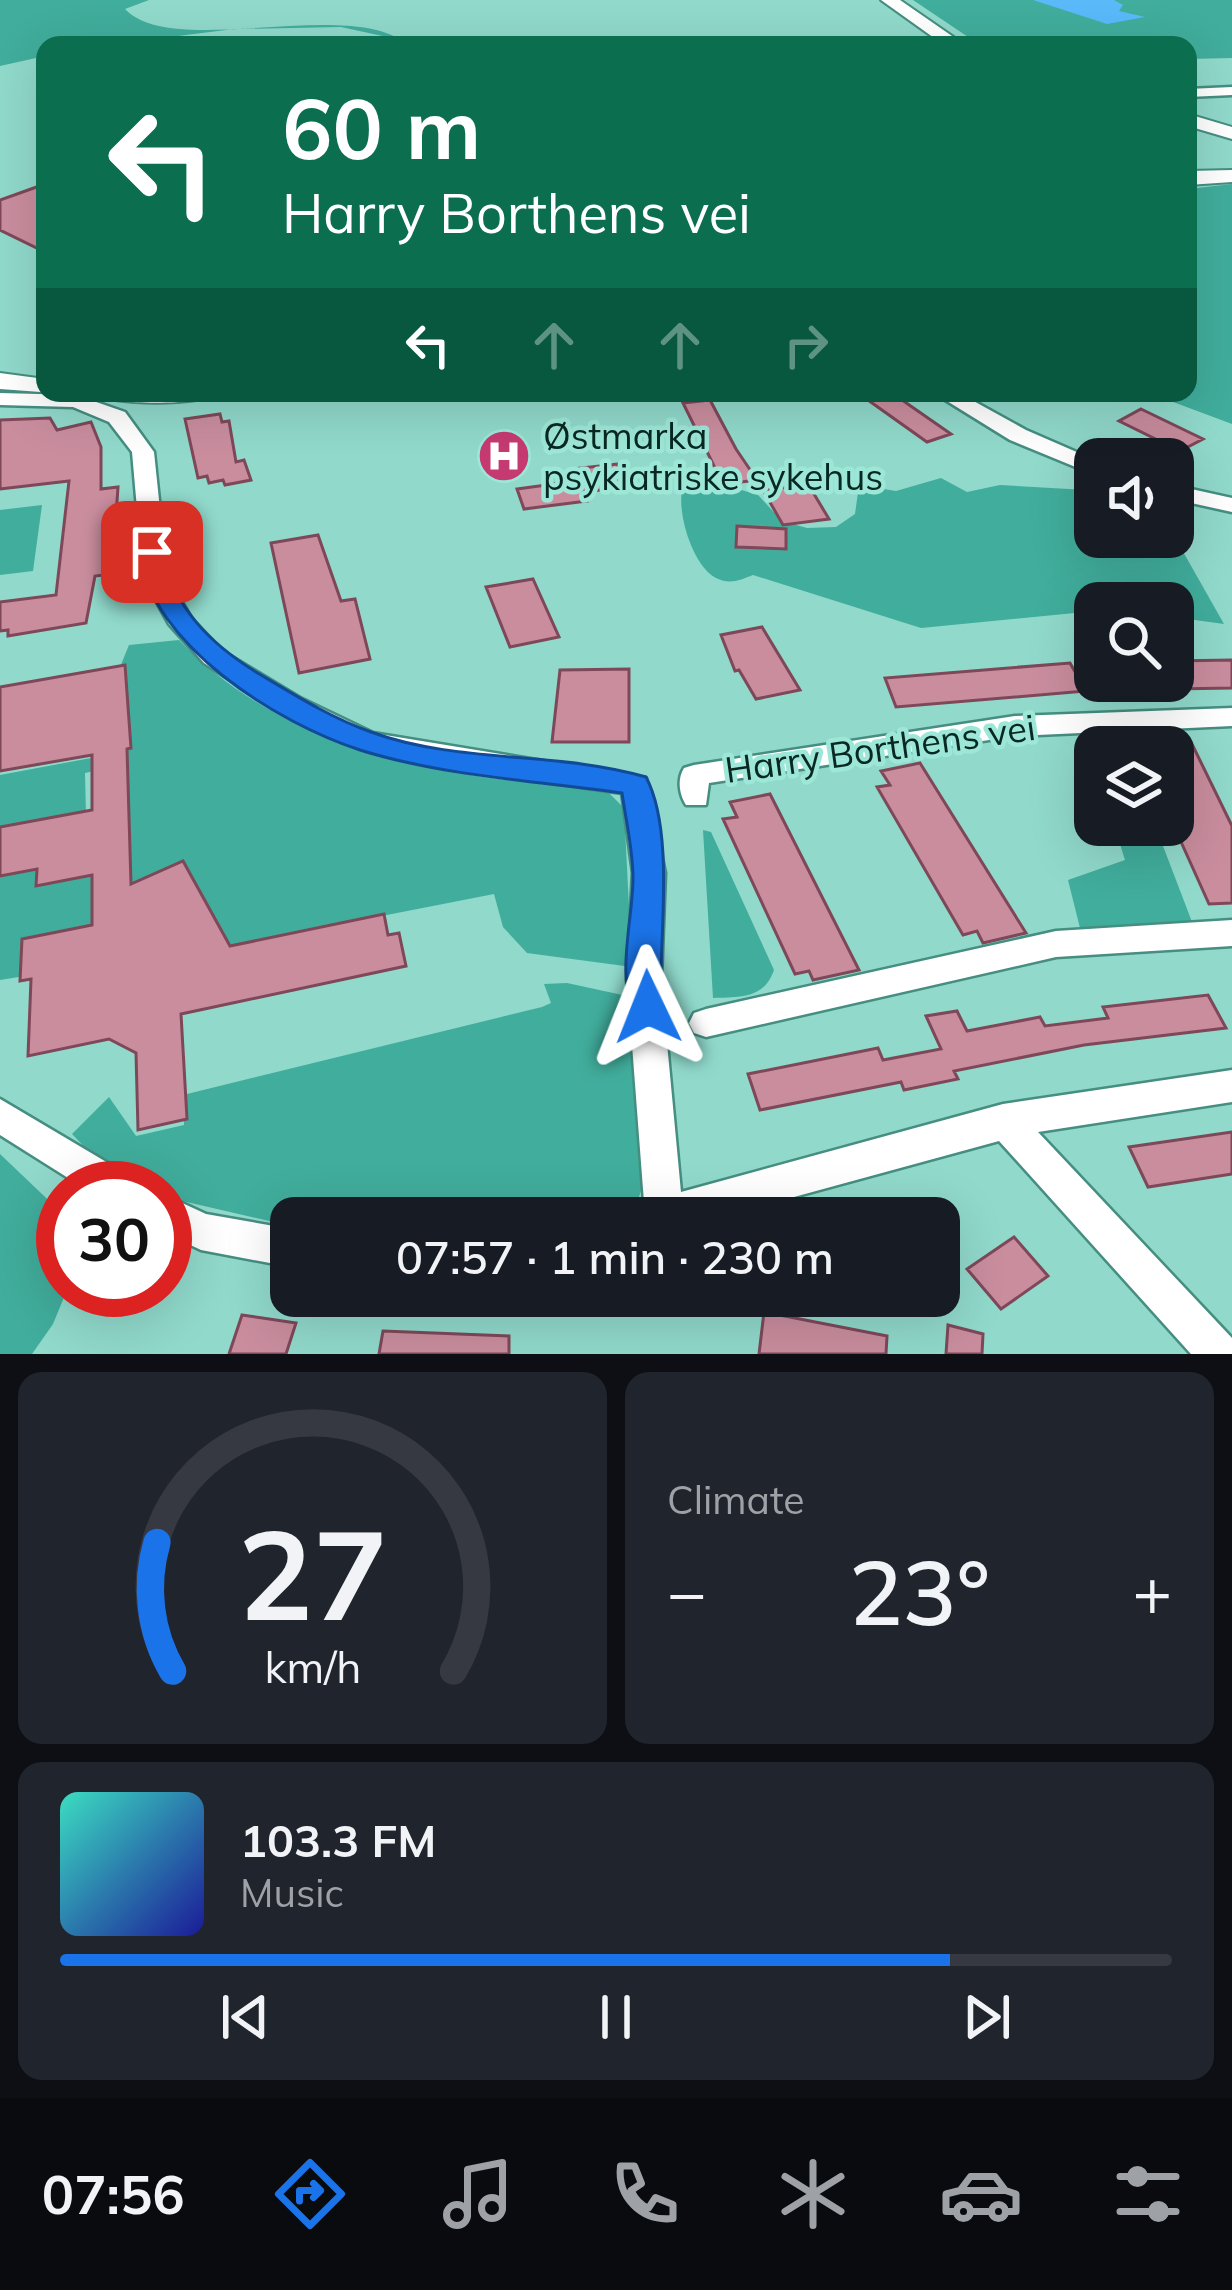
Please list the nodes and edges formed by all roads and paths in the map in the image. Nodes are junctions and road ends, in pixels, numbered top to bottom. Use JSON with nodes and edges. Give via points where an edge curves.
{"nodes":[{"id":1,"x":889,"y":0,"type":"edge"},
{"id":2,"x":943,"y":36,"type":"edge"},
{"id":3,"x":1232,"y":91,"type":"edge"},
{"id":4,"x":1197,"y":93,"type":"edge"},
{"id":5,"x":1197,"y":123,"type":"edge"},
{"id":6,"x":1232,"y":133,"type":"edge"},
{"id":7,"x":1232,"y":176,"type":"edge"},
{"id":8,"x":1197,"y":178,"type":"edge"},
{"id":9,"x":0,"y":381,"type":"edge"},
{"id":10,"x":36,"y":385,"type":"edge"},
{"id":11,"x":0,"y":399,"type":"edge"},
{"id":12,"x":36,"y":400,"type":"edge"},
{"id":13,"x":79,"y":402,"type":"edge"},
{"id":14,"x":960,"y":402,"type":"edge"},
{"id":15,"x":1074,"y":459,"type":"edge"},
{"id":16,"x":1194,"y":497,"type":"edge"},
{"id":17,"x":1232,"y":505,"type":"edge"},
{"id":18,"x":1232,"y":717,"type":"edge"},
{"id":19,"x":695,"y":797,"type":"dead end"},
{"id":20,"x":1232,"y":933,"type":"edge"},
{"id":21,"x":706,"y":1023,"type":"dead end"},
{"id":22,"x":1232,"y":1086,"type":"edge"},
{"id":23,"x":0,"y":1115,"type":"edge"},
{"id":24,"x":1003,"y":1120,"type":"junction"},
{"id":25,"x":74,"y":1161,"type":"edge"},
{"id":26,"x":656,"y":1197,"type":"edge"},
{"id":27,"x":725,"y":1197,"type":"edge"},
{"id":28,"x":192,"y":1227,"type":"edge"},
{"id":29,"x":270,"y":1244,"type":"edge"},
{"id":30,"x":1219,"y":1354,"type":"edge"}],
"edges":[{"from":1,"to":2,"type":"street"},
{"from":3,"to":4,"type":"street"},
{"from":5,"to":6,"type":"street"},
{"from":7,"to":8,"type":"street"},
{"from":9,"to":10,"type":"street"},
{"from":11,"to":12,"type":"street"},
{"from":13,"to":26,"type":"street","via":[[117,417],[143,452],[155,577],[213,657],[366,741],[635,785],[649,873],[644,980]]},
{"from":14,"to":15,"type":"street"},
{"from":16,"to":17,"type":"street"},
{"from":18,"to":19,"type":"street","name":"Harry Borthens vei","via":[[1015,726],[910,741],[694,775]]},
{"from":20,"to":21,"type":"street","via":[[1056,944]]},
{"from":22,"to":24,"type":"street","via":[[1142,1093]]},
{"from":23,"to":25,"type":"street"},
{"from":24,"to":27,"type":"street"},
{"from":24,"to":30,"type":"street"},
{"from":28,"to":29,"type":"street"}]}
